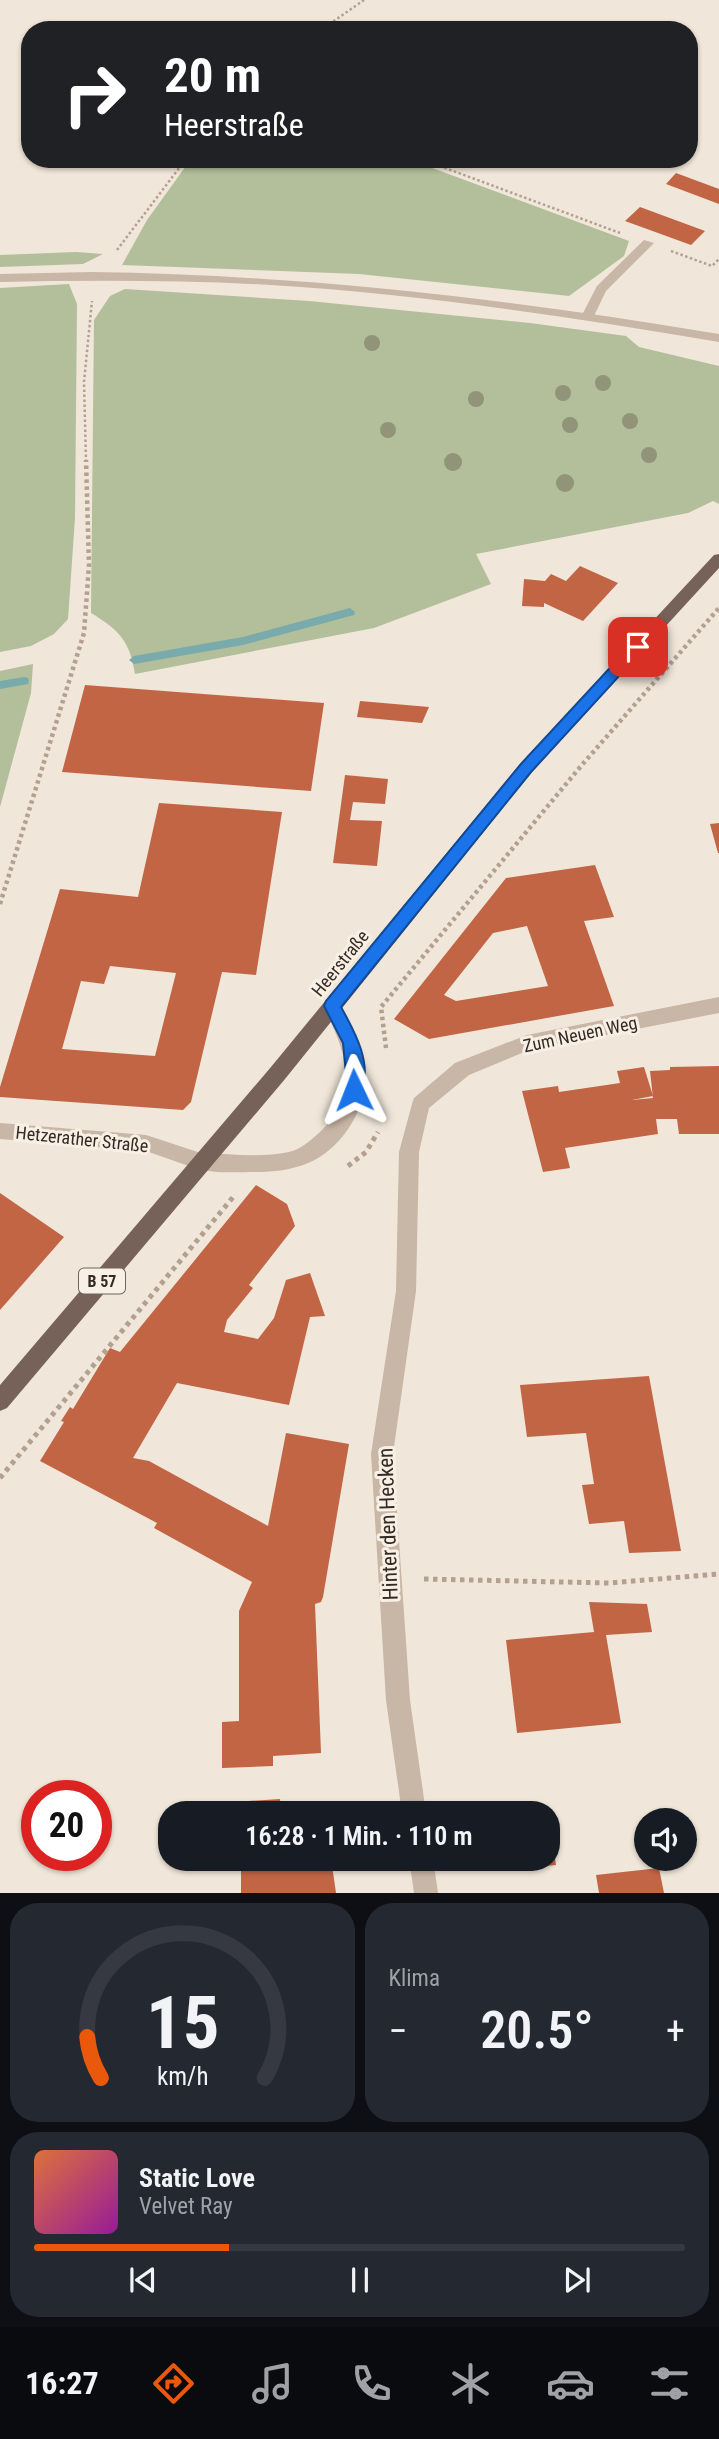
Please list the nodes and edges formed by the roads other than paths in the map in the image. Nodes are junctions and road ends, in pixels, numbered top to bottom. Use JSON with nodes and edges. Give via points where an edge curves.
{"nodes":[{"id":1,"x":648,"y":243,"type":"road end"},
{"id":2,"x":0,"y":278,"type":"edge"},
{"id":3,"x":588,"y":315,"type":"junction"},
{"id":4,"x":719,"y":338,"type":"edge"},
{"id":5,"x":719,"y":559,"type":"edge"},
{"id":6,"x":719,"y":1005,"type":"edge"},
{"id":7,"x":332,"y":1006,"type":"junction"},
{"id":8,"x":0,"y":1132,"type":"edge"},
{"id":9,"x":409,"y":1152,"type":"joint"},
{"id":10,"x":203,"y":1162,"type":"junction"},
{"id":11,"x":0,"y":1401,"type":"edge"},
{"id":12,"x":412,"y":1801,"type":"edge"},
{"id":13,"x":423,"y":1871,"type":"edge"},
{"id":14,"x":426,"y":1893,"type":"edge"}],
"edges":[{"from":1,"to":3,"type":"street","via":[[601,289]]},
{"from":2,"to":3,"type":"street","via":[[185,275],[327,283]]},
{"from":3,"to":4,"type":"street"},
{"from":5,"to":7,"type":"main road","name":"Heerstraße","via":[[526,768]]},
{"from":6,"to":9,"type":"street","name":"Zum Neuen Weg","via":[[527,1043],[462,1069],[421,1104]]},
{"from":7,"to":10,"type":"main road","name":"Heerstraße"},
{"from":7,"to":10,"type":"street","name":"Hetzerather Straße","via":[[352,1042],[356,1075],[353,1104],[335,1132],[302,1157],[267,1163]]},
{"from":8,"to":10,"type":"street","name":"Hetzerather Straße","via":[[146,1143]]},
{"from":9,"to":12,"type":"street","name":"Hinter den Hecken","via":[[406,1291],[382,1454],[398,1700]]},
{"from":10,"to":11,"type":"main road","name":"Heerstraße","number":"B 57"},
{"from":13,"to":14,"type":"street"}]}
